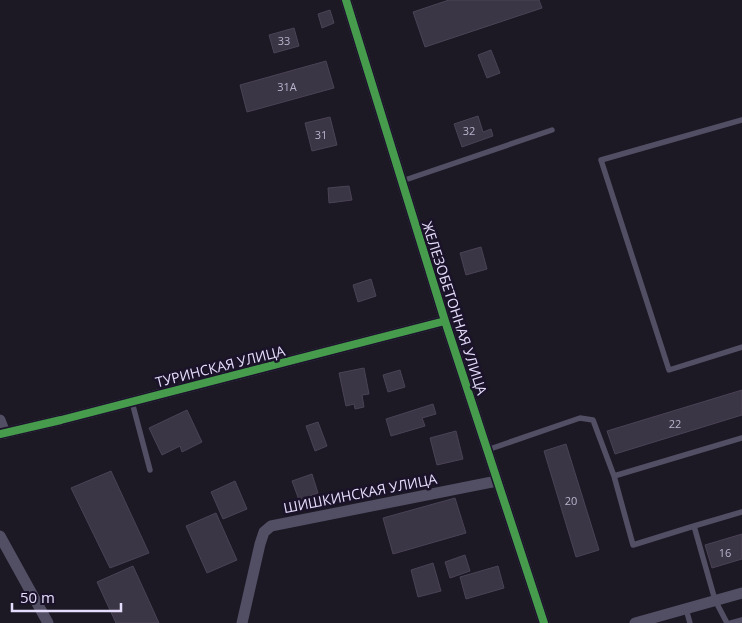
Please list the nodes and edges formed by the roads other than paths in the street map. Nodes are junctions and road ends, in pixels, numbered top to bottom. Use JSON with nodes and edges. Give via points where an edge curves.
{"nodes":[{"id":1,"x":346,"y":0,"type":"edge"},
{"id":2,"x":742,"y":120,"type":"edge"},
{"id":3,"x":552,"y":130,"type":"dead end"},
{"id":4,"x":402,"y":182,"type":"junction"},
{"id":5,"x":445,"y":321,"type":"junction"},
{"id":6,"x":742,"y":347,"type":"edge"},
{"id":7,"x":132,"y":402,"type":"junction"},
{"id":8,"x":0,"y":420,"type":"edge"},
{"id":9,"x":2,"y":433,"type":"edge"},
{"id":10,"x":742,"y":438,"type":"edge"},
{"id":11,"x":487,"y":450,"type":"junction"},
{"id":12,"x":150,"y":470,"type":"dead end"},
{"id":13,"x":614,"y":476,"type":"junction"},
{"id":14,"x":498,"y":481,"type":"junction"},
{"id":15,"x":742,"y":512,"type":"edge"},
{"id":16,"x":694,"y":526,"type":"junction"},
{"id":17,"x":0,"y":536,"type":"edge"},
{"id":18,"x":742,"y":593,"type":"edge"},
{"id":19,"x":715,"y":600,"type":"junction"},
{"id":20,"x":686,"y":608,"type":"junction"},
{"id":21,"x":742,"y":620,"type":"edge"},
{"id":22,"x":48,"y":623,"type":"edge"},
{"id":23,"x":242,"y":623,"type":"edge"},
{"id":24,"x":544,"y":623,"type":"edge"},
{"id":25,"x":635,"y":623,"type":"edge"},
{"id":26,"x":690,"y":623,"type":"edge"},
{"id":27,"x":727,"y":623,"type":"edge"},
{"id":28,"x":731,"y":623,"type":"edge"}],
"edges":[{"from":1,"to":4,"type":"street","name":"ЖЕЛЕЗОБЕТОННАЯ УЛИЦА"},
{"from":2,"to":6,"type":"lane","via":[[601,160],[670,370]]},
{"from":3,"to":4,"type":"lane"},
{"from":4,"to":5,"type":"street","name":"ЖЕЛЕЗОБЕТОННАЯ УЛИЦА"},
{"from":5,"to":7,"type":"street","name":"ТУРИНСКАЯ УЛИЦА"},
{"from":5,"to":11,"type":"street","name":"ЖЕЛЕЗОБЕТОННАЯ УЛИЦА"},
{"from":7,"to":9,"type":"street","name":"ТУРИНСКАЯ УЛИЦА"},
{"from":7,"to":12,"type":"lane"},
{"from":8,"to":9,"type":"street"},
{"from":10,"to":13,"type":"lane"},
{"from":11,"to":13,"type":"lane","via":[[580,418],[593,420]]},
{"from":11,"to":14,"type":"street","name":"ЖЕЛЕЗОБЕТОННАЯ УЛИЦА"},
{"from":13,"to":16,"type":"lane","via":[[633,544]]},
{"from":14,"to":23,"type":"street","name":"ШИШКИНСКАЯ УЛИЦА","via":[[271,526],[264,532],[260,544]]},
{"from":14,"to":24,"type":"street","name":"ЖЕЛЕЗОБЕТОННАЯ УЛИЦА"},
{"from":15,"to":16,"type":"lane"},
{"from":16,"to":19,"type":"lane"},
{"from":17,"to":22,"type":"street"},
{"from":18,"to":19,"type":"street"},
{"from":19,"to":20,"type":"street"},
{"from":19,"to":27,"type":"lane"},
{"from":20,"to":25,"type":"street"},
{"from":20,"to":26,"type":"lane"},
{"from":21,"to":28,"type":"lane"}]}
